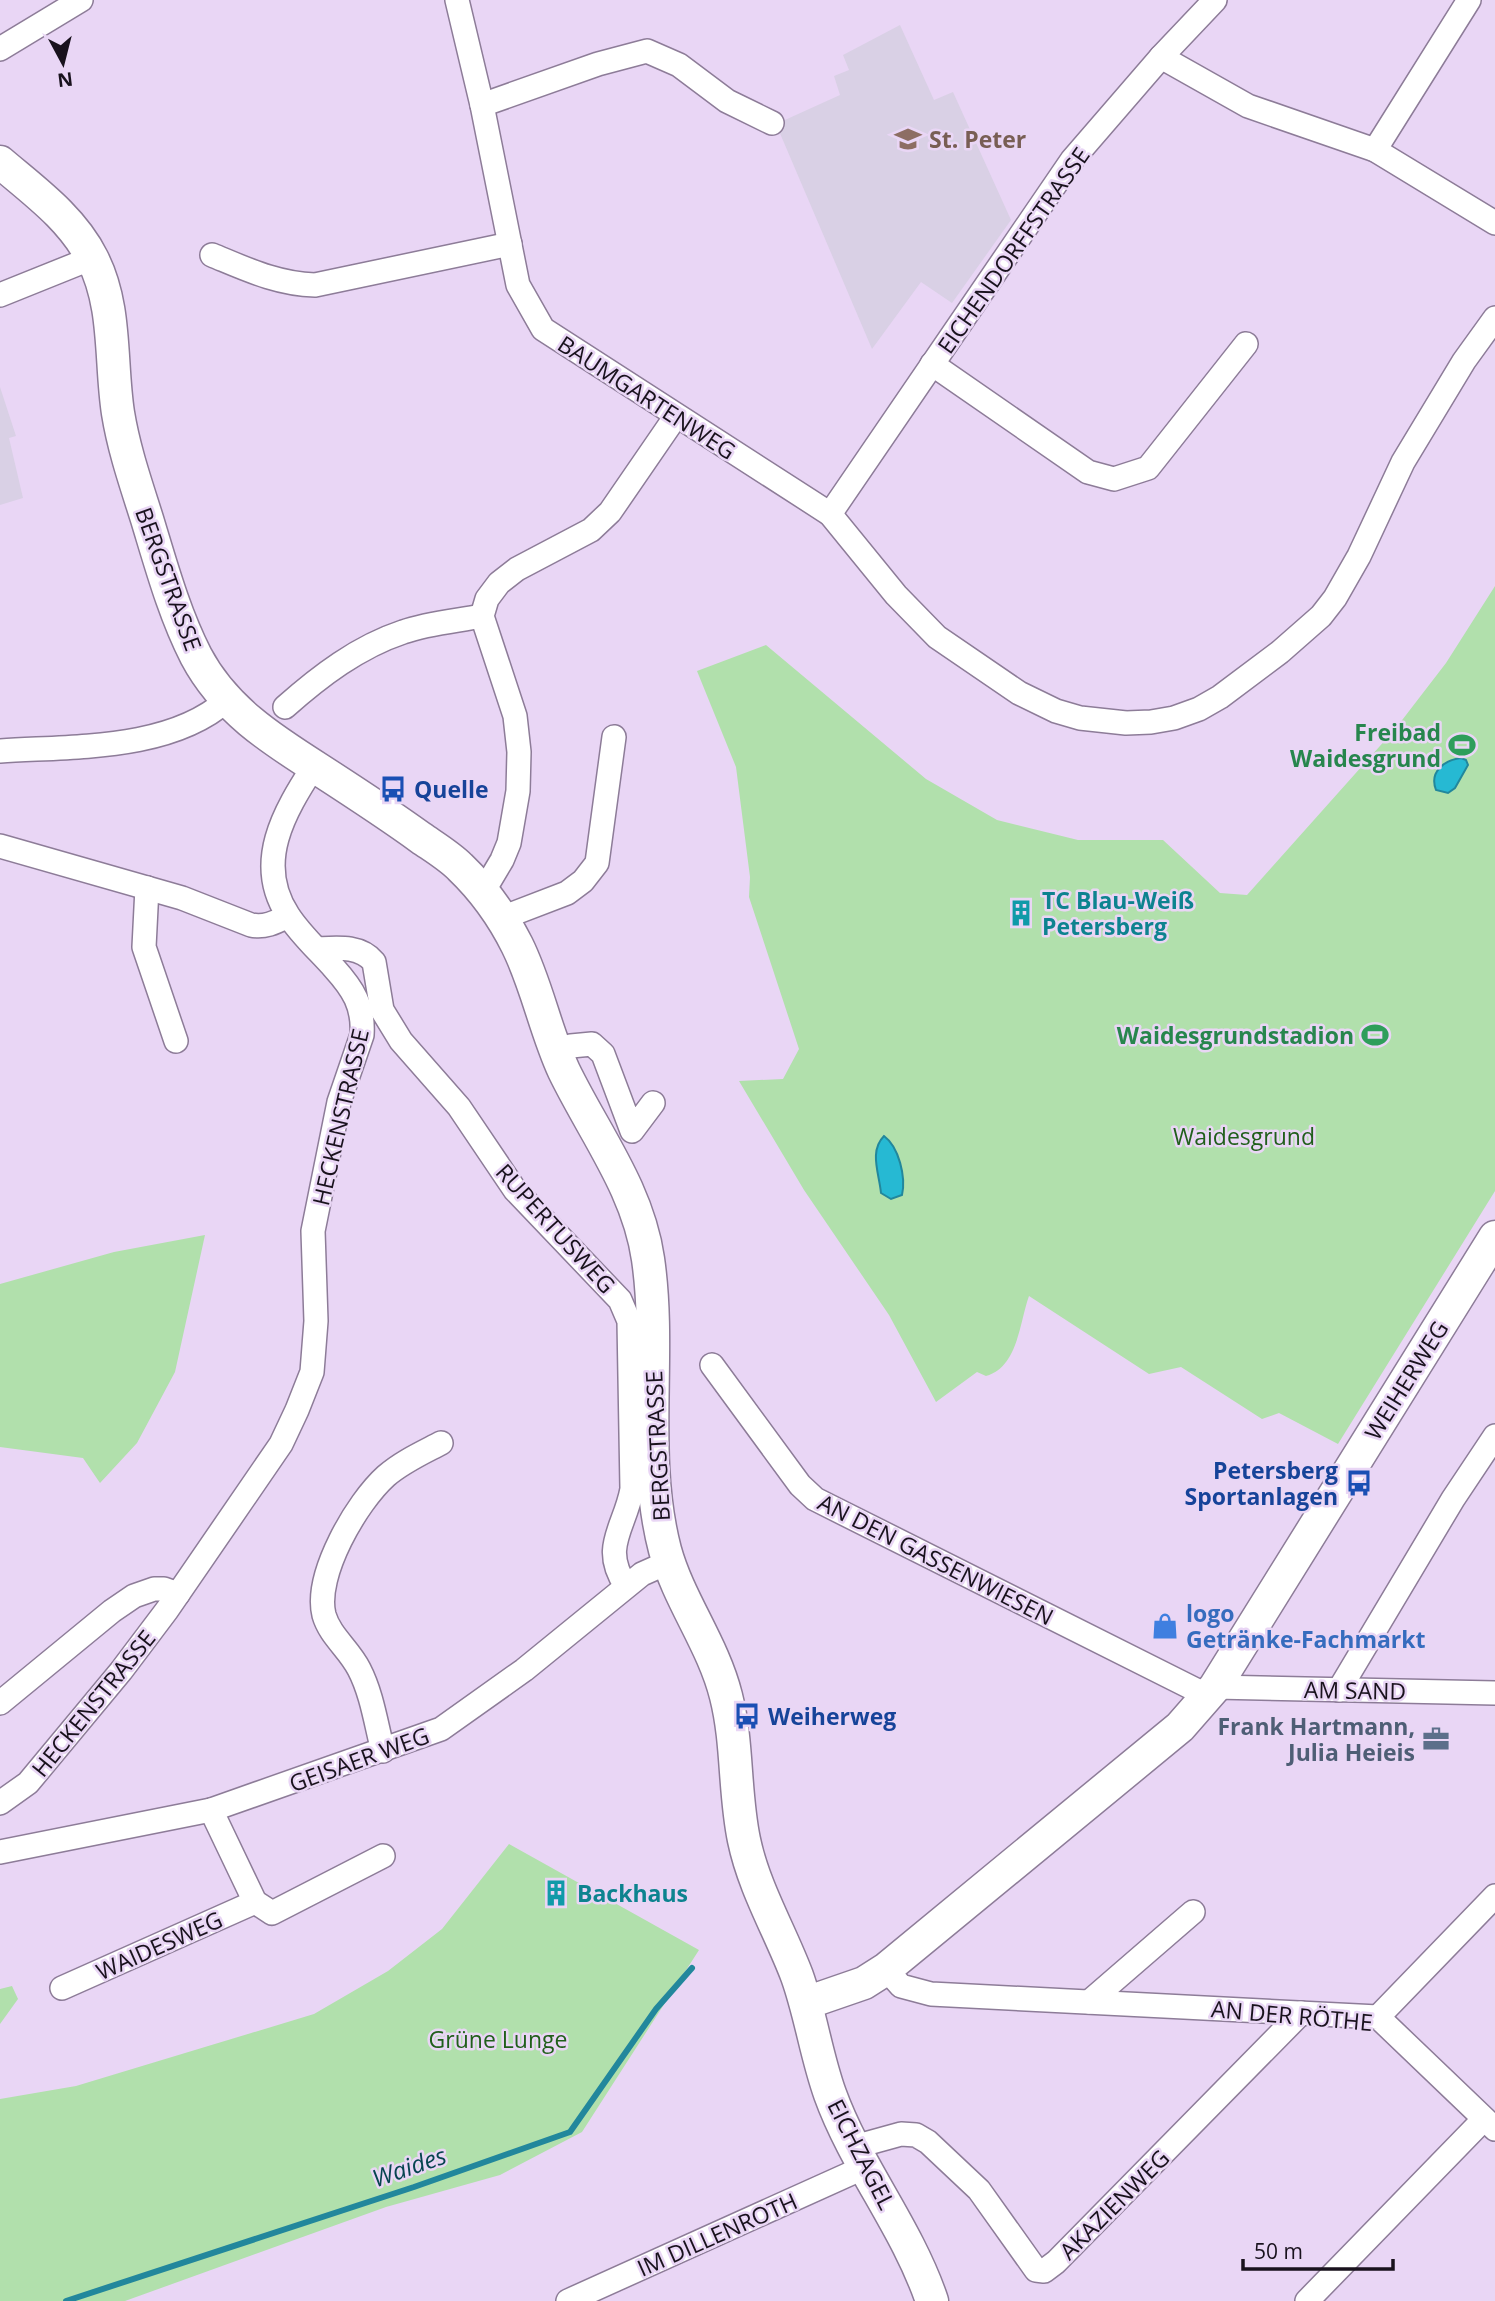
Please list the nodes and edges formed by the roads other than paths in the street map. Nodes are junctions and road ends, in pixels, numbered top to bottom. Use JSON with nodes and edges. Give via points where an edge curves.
{"nodes":[{"id":1,"x":81,"y":0,"type":"edge"},
{"id":2,"x":457,"y":0,"type":"edge"},
{"id":3,"x":1215,"y":0,"type":"edge"},
{"id":4,"x":1469,"y":0,"type":"edge"},
{"id":5,"x":0,"y":49,"type":"edge"},
{"id":6,"x":1161,"y":57,"type":"junction"},
{"id":7,"x":482,"y":105,"type":"junction"},
{"id":8,"x":772,"y":123,"type":"dead end"},
{"id":9,"x":1376,"y":150,"type":"junction"},
{"id":10,"x":0,"y":162,"type":"edge"},
{"id":11,"x":1495,"y":223,"type":"edge"},
{"id":12,"x":510,"y":244,"type":"junction"},
{"id":13,"x":212,"y":255,"type":"dead end"},
{"id":14,"x":92,"y":258,"type":"junction"},
{"id":15,"x":0,"y":295,"type":"edge"},
{"id":16,"x":1495,"y":318,"type":"edge"},
{"id":17,"x":1246,"y":344,"type":"dead end"},
{"id":18,"x":932,"y":364,"type":"junction"},
{"id":19,"x":677,"y":416,"type":"junction"},
{"id":20,"x":830,"y":514,"type":"junction"},
{"id":21,"x":482,"y":617,"type":"junction"},
{"id":22,"x":227,"y":700,"type":"junction"},
{"id":23,"x":285,"y":706,"type":"dead end"},
{"id":24,"x":614,"y":737,"type":"dead end"},
{"id":25,"x":0,"y":751,"type":"edge"},
{"id":26,"x":314,"y":766,"type":"junction"},
{"id":27,"x":0,"y":846,"type":"edge"},
{"id":28,"x":146,"y":888,"type":"junction"},
{"id":29,"x":483,"y":892,"type":"junction"},
{"id":30,"x":288,"y":916,"type":"junction"},
{"id":31,"x":502,"y":918,"type":"junction"},
{"id":32,"x":317,"y":949,"type":"junction"},
{"id":33,"x":176,"y":1041,"type":"dead end"},
{"id":34,"x":556,"y":1052,"type":"junction"},
{"id":35,"x":653,"y":1102,"type":"dead end"},
{"id":36,"x":1495,"y":1237,"type":"edge"},
{"id":37,"x":712,"y":1365,"type":"dead end"},
{"id":38,"x":1495,"y":1436,"type":"edge"},
{"id":39,"x":441,"y":1443,"type":"dead end"},
{"id":40,"x":669,"y":1562,"type":"junction"},
{"id":41,"x":626,"y":1586,"type":"junction"},
{"id":42,"x":178,"y":1594,"type":"junction"},
{"id":43,"x":1339,"y":1690,"type":"junction"},
{"id":44,"x":1211,"y":1691,"type":"junction"},
{"id":45,"x":1495,"y":1693,"type":"edge"},
{"id":46,"x":0,"y":1703,"type":"edge"},
{"id":47,"x":383,"y":1751,"type":"junction"},
{"id":48,"x":0,"y":1803,"type":"edge"},
{"id":49,"x":211,"y":1810,"type":"junction"},
{"id":50,"x":0,"y":1852,"type":"edge"},
{"id":51,"x":383,"y":1856,"type":"dead end"},
{"id":52,"x":1495,"y":1896,"type":"edge"},
{"id":53,"x":255,"y":1902,"type":"junction"},
{"id":54,"x":1193,"y":1912,"type":"dead end"},
{"id":55,"x":886,"y":1969,"type":"junction"},
{"id":56,"x":62,"y":1988,"type":"dead end"},
{"id":57,"x":1089,"y":2002,"type":"junction"},
{"id":58,"x":806,"y":2003,"type":"junction"},
{"id":59,"x":1301,"y":2013,"type":"junction"},
{"id":60,"x":1378,"y":2017,"type":"junction"},
{"id":61,"x":1490,"y":2124,"type":"edge"},
{"id":62,"x":860,"y":2157,"type":"junction"},
{"id":63,"x":568,"y":2301,"type":"edge"},
{"id":64,"x":932,"y":2301,"type":"edge"},
{"id":65,"x":1307,"y":2301,"type":"edge"}],
"edges":[{"from":1,"to":5,"type":"street"},
{"from":2,"to":7,"type":"street","name":"BAUMGARTENWEG"},
{"from":3,"to":6,"type":"street","name":"EICHENDORFFSTRASSE"},
{"from":4,"to":9,"type":"street"},
{"from":6,"to":9,"type":"street","via":[[1248,106]]},
{"from":6,"to":18,"type":"street","name":"EICHENDORFFSTRASSE","via":[[1072,160]]},
{"from":7,"to":8,"type":"street","via":[[647,51],[680,65],[727,101]]},
{"from":7,"to":12,"type":"street","name":"BAUMGARTENWEG"},
{"from":9,"to":11,"type":"street"},
{"from":10,"to":14,"type":"main road","name":"BERGSTRASSE","via":[[70,226]]},
{"from":12,"to":13,"type":"street","via":[[315,285],[276,281]]},
{"from":12,"to":19,"type":"street","name":"BAUMGARTENWEG","via":[[518,285],[543,330]]},
{"from":14,"to":15,"type":"street"},
{"from":14,"to":22,"type":"main road","name":"BERGSTRASSE","via":[[108,305],[127,457],[186,635],[210,681]]},
{"from":16,"to":20,"type":"street","name":"BAUMGARTENWEG","via":[[1403,461],[1359,556],[1321,617],[1220,697],[1174,718],[1126,723],[1080,718],[1019,693],[937,637]]},
{"from":17,"to":18,"type":"street","via":[[1148,468],[1114,479],[1088,472]]},
{"from":18,"to":20,"type":"street","name":"EICHENDORFFSTRASSE"},
{"from":19,"to":20,"type":"street","name":"BAUMGARTENWEG"},
{"from":19,"to":21,"type":"street","via":[[610,512],[591,530],[499,583],[487,599]]},
{"from":21,"to":23,"type":"street","via":[[401,632],[352,655]]},
{"from":21,"to":29,"type":"street","via":[[515,716],[519,752],[509,844]]},
{"from":22,"to":25,"type":"street","via":[[187,726],[144,739]]},
{"from":22,"to":26,"type":"main road","name":"BERGSTRASSE","via":[[261,732]]},
{"from":24,"to":31,"type":"street","via":[[597,863],[567,893]]},
{"from":26,"to":29,"type":"main road","name":"BERGSTRASSE","via":[[457,863]]},
{"from":26,"to":30,"type":"street","name":"HECKENSTRASSE","via":[[292,799],[272,855],[277,894]]},
{"from":27,"to":28,"type":"street"},
{"from":28,"to":30,"type":"street","via":[[260,927]]},
{"from":28,"to":33,"type":"street","via":[[144,947]]},
{"from":29,"to":31,"type":"main road","name":"BERGSTRASSE"},
{"from":30,"to":32,"type":"street","name":"HECKENSTRASSE"},
{"from":31,"to":34,"type":"main road","name":"BERGSTRASSE","via":[[530,976]]},
{"from":32,"to":41,"type":"street","name":"RUPERTUSWEG","via":[[347,948],[374,962],[382,1010],[401,1041],[459,1107],[515,1190],[626,1311],[632,1489],[616,1534],[614,1555]]},
{"from":32,"to":42,"type":"street","name":"HECKENSTRASSE","via":[[355,994],[363,1024],[340,1102],[313,1231],[316,1321],[312,1372],[281,1444]]},
{"from":34,"to":35,"type":"street","via":[[592,1044],[603,1054],[632,1131]]},
{"from":34,"to":40,"type":"main road","name":"BERGSTRASSE","via":[[616,1167],[644,1235],[651,1286],[655,1491]]},
{"from":36,"to":44,"type":"main road","name":"WEIHERWEG"},
{"from":37,"to":44,"type":"street","name":"AN DEN GASSENWIESEN","via":[[815,1499]]},
{"from":38,"to":43,"type":"street"},
{"from":39,"to":47,"type":"street","via":[[387,1475],[364,1498],[337,1549],[321,1598],[328,1625],[368,1688]]},
{"from":40,"to":41,"type":"street","name":"GEISAER WEG"},
{"from":40,"to":58,"type":"main road","name":"BERGSTRASSE","via":[[720,1675],[733,1726],[744,1838],[753,1872]]},
{"from":41,"to":47,"type":"street","name":"GEISAER WEG","via":[[524,1670],[441,1729]]},
{"from":42,"to":46,"type":"street","name":"HECKENSTRASSE","via":[[154,1589],[134,1596]]},
{"from":42,"to":48,"type":"street","name":"HECKENSTRASSE","via":[[28,1783]]},
{"from":43,"to":44,"type":"street","name":"AM SAND"},
{"from":43,"to":45,"type":"street","name":"AM SAND"},
{"from":44,"to":55,"type":"main road","name":"WEIHERWEG","via":[[1180,1727]]},
{"from":47,"to":49,"type":"street","name":"GEISAER WEG"},
{"from":49,"to":50,"type":"street","name":"GEISAER WEG"},
{"from":49,"to":53,"type":"street"},
{"from":51,"to":53,"type":"street","via":[[272,1913]]},
{"from":52,"to":60,"type":"street"},
{"from":53,"to":56,"type":"street","name":"WAIDESWEG"},
{"from":54,"to":57,"type":"street"},
{"from":55,"to":57,"type":"street","name":"AN DER RÖTHE","via":[[901,1986],[931,1994]]},
{"from":55,"to":58,"type":"main road","name":"WEIHERWEG","via":[[864,1983]]},
{"from":57,"to":59,"type":"street","name":"AN DER RÖTHE"},
{"from":58,"to":62,"type":"main road","name":"EICHZAGEL","via":[[831,2097]]},
{"from":59,"to":60,"type":"street","name":"AN DER RÖTHE"},
{"from":59,"to":62,"type":"street","name":"AKAZIENWEG","via":[[1044,2271],[1036,2270],[970,2180],[928,2142],[901,2134]]},
{"from":60,"to":61,"type":"street","name":"AN DER RÖTHE"},
{"from":61,"to":65,"type":"street"},
{"from":62,"to":63,"type":"street","name":"IM DILLENROTH"},
{"from":62,"to":64,"type":"main road","name":"EICHZAGEL","via":[[914,2254]]}]}
